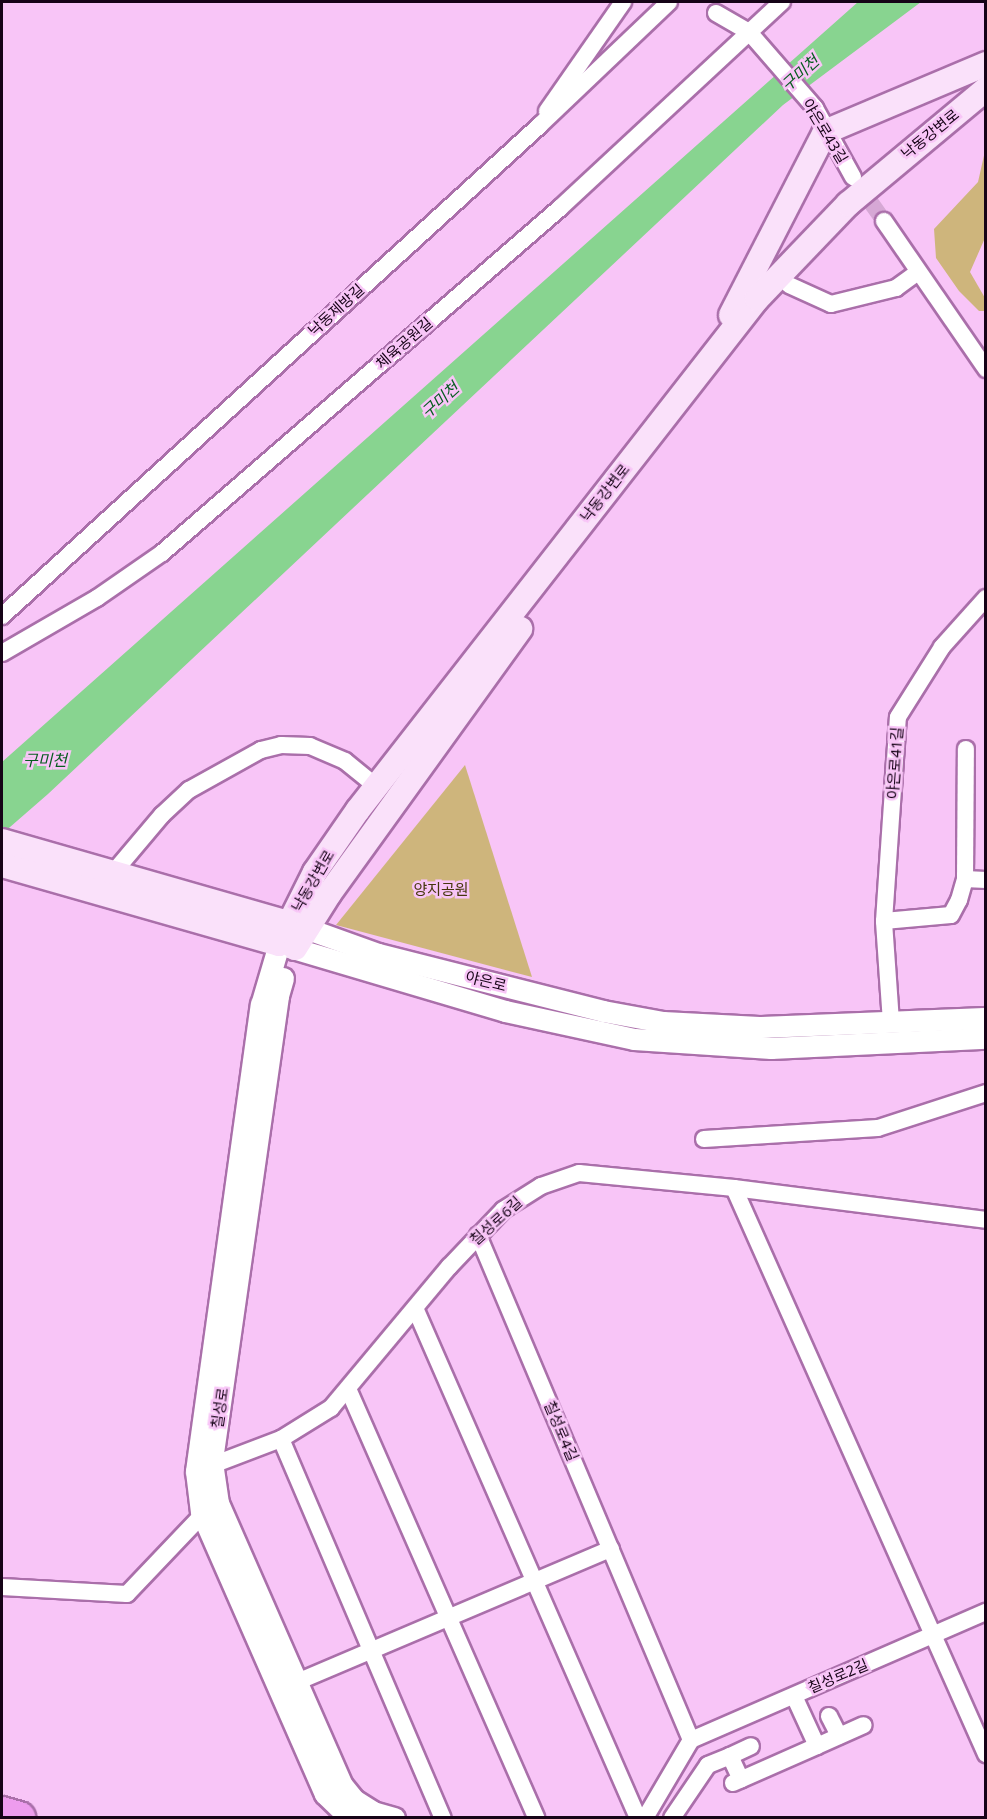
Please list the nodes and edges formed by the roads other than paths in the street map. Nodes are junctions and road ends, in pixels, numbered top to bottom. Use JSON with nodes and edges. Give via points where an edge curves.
{"nodes":[{"id":1,"x":623,"y":2,"type":"edge"},
{"id":2,"x":669,"y":2,"type":"edge"},
{"id":3,"x":782,"y":2,"type":"edge"},
{"id":4,"x":716,"y":13,"type":"dead end"},
{"id":5,"x":749,"y":32,"type":"junction"},
{"id":6,"x":986,"y":64,"type":"edge"},
{"id":7,"x":986,"y":89,"type":"edge"},
{"id":8,"x":986,"y":106,"type":"edge"},
{"id":9,"x":540,"y":125,"type":"junction"},
{"id":10,"x":825,"y":132,"type":"junction"},
{"id":11,"x":853,"y":177,"type":"tunnel mouth"},
{"id":12,"x":884,"y":221,"type":"tunnel mouth"},
{"id":13,"x":918,"y":272,"type":"junction"},
{"id":14,"x":789,"y":285,"type":"junction"},
{"id":15,"x":986,"y":369,"type":"edge"},
{"id":16,"x":701,"y":370,"type":"junction"},
{"id":17,"x":986,"y":598,"type":"edge"},
{"id":18,"x":2,"y":616,"type":"edge"},
{"id":19,"x":2,"y":653,"type":"edge"},
{"id":20,"x":966,"y":749,"type":"dead end"},
{"id":21,"x":377,"y":787,"type":"junction"},
{"id":22,"x":2,"y":841,"type":"edge"},
{"id":23,"x":2,"y":865,"type":"edge"},
{"id":24,"x":108,"y":872,"type":"junction"},
{"id":25,"x":965,"y":879,"type":"junction"},
{"id":26,"x":986,"y":880,"type":"edge"},
{"id":27,"x":885,"y":921,"type":"junction"},
{"id":28,"x":294,"y":940,"type":"junction"},
{"id":29,"x":986,"y":1018,"type":"edge"},
{"id":30,"x":891,"y":1022,"type":"junction"},
{"id":31,"x":986,"y":1038,"type":"edge"},
{"id":32,"x":986,"y":1093,"type":"edge"},
{"id":33,"x":704,"y":1139,"type":"dead end"},
{"id":34,"x":734,"y":1188,"type":"junction"},
{"id":35,"x":986,"y":1220,"type":"edge"},
{"id":36,"x":478,"y":1235,"type":"junction"},
{"id":37,"x":415,"y":1308,"type":"junction"},
{"id":38,"x":349,"y":1391,"type":"junction"},
{"id":39,"x":281,"y":1439,"type":"junction"},
{"id":40,"x":204,"y":1468,"type":"junction"},
{"id":41,"x":210,"y":1507,"type":"junction"},
{"id":42,"x":611,"y":1549,"type":"junction"},
{"id":43,"x":534,"y":1582,"type":"junction"},
{"id":44,"x":2,"y":1587,"type":"edge"},
{"id":45,"x":986,"y":1612,"type":"edge"},
{"id":46,"x":448,"y":1618,"type":"junction"},
{"id":47,"x":933,"y":1635,"type":"junction"},
{"id":48,"x":372,"y":1650,"type":"junction"},
{"id":49,"x":297,"y":1682,"type":"junction"},
{"id":50,"x":794,"y":1696,"type":"junction"},
{"id":51,"x":829,"y":1716,"type":"dead end"},
{"id":52,"x":864,"y":1725,"type":"dead end"},
{"id":53,"x":981,"y":1729,"type":"edge"},
{"id":54,"x":839,"y":1736,"type":"junction"},
{"id":55,"x":691,"y":1740,"type":"junction"},
{"id":56,"x":751,"y":1746,"type":"dead end"},
{"id":57,"x":817,"y":1746,"type":"junction"},
{"id":58,"x":986,"y":1754,"type":"edge"},
{"id":59,"x":730,"y":1756,"type":"junction"},
{"id":60,"x":2,"y":1812,"type":"edge"},
{"id":61,"x":19,"y":1818,"type":"edge"},
{"id":62,"x":350,"y":1818,"type":"edge"},
{"id":63,"x":394,"y":1818,"type":"edge"},
{"id":64,"x":443,"y":1818,"type":"edge"},
{"id":65,"x":536,"y":1818,"type":"edge"},
{"id":66,"x":638,"y":1818,"type":"edge"},
{"id":67,"x":645,"y":1818,"type":"edge"},
{"id":68,"x":672,"y":1818,"type":"edge"}],
"edges":[{"from":1,"to":9,"type":"street","via":[[565,81]]},
{"from":2,"to":9,"type":"street","name":"낙동제방길"},
{"from":3,"to":5,"type":"street","name":"체육공원길"},
{"from":4,"to":5,"type":"street","name":"야은로43길"},
{"from":5,"to":10,"type":"street","name":"야은로43길","via":[[815,108]]},
{"from":5,"to":19,"type":"street","name":"체육공원길","via":[[560,208],[162,553],[97,598]]},
{"from":6,"to":10,"type":"main road"},
{"from":7,"to":16,"type":"main road","name":"낙동강변로","via":[[881,173],[807,244]]},
{"from":8,"to":14,"type":"main road","name":"낙동강변로","via":[[849,221]]},
{"from":9,"to":18,"type":"street","name":"낙동제방길"},
{"from":10,"to":11,"type":"street","name":"야은로43길"},
{"from":10,"to":16,"type":"main road"},
{"from":12,"to":13,"type":"street"},
{"from":13,"to":14,"type":"street","via":[[896,288],[831,304]]},
{"from":13,"to":15,"type":"street"},
{"from":14,"to":28,"type":"main road","name":"낙동강변로","via":[[457,712]]},
{"from":16,"to":21,"type":"main road","name":"낙동강변로"},
{"from":17,"to":27,"type":"street","name":"야은로41길","via":[[942,647],[898,717]]},
{"from":20,"to":25,"type":"street"},
{"from":21,"to":24,"type":"street","via":[[345,761],[310,746],[281,745],[261,750],[189,790]]},
{"from":21,"to":28,"type":"main road","name":"낙동강변로","via":[[315,872]]},
{"from":22,"to":24,"type":"main road","name":"야은로"},
{"from":23,"to":28,"type":"main road","name":"야은로"},
{"from":24,"to":28,"type":"main road","name":"야은로"},
{"from":25,"to":26,"type":"street"},
{"from":25,"to":27,"type":"street","via":[[951,915]]},
{"from":27,"to":30,"type":"street","name":"야은로41길"},
{"from":28,"to":30,"type":"street","name":"야은로","via":[[378,954],[603,1011],[663,1022],[759,1027]]},
{"from":28,"to":31,"type":"street","name":"야은로","via":[[505,1011],[634,1039],[771,1048]]},
{"from":28,"to":40,"type":"street","name":"칠성로","via":[[261,1005]]},
{"from":29,"to":30,"type":"street","name":"야은로"},
{"from":32,"to":33,"type":"street","via":[[878,1128]]},
{"from":34,"to":35,"type":"street","name":"칠성로6길"},
{"from":34,"to":36,"type":"street","name":"칠성로6길","via":[[579,1173],[519,1198]]},
{"from":34,"to":47,"type":"street"},
{"from":36,"to":37,"type":"street","name":"칠성로6길"},
{"from":36,"to":42,"type":"street","name":"칠성로4길"},
{"from":37,"to":38,"type":"street","name":"칠성로6길"},
{"from":37,"to":43,"type":"street"},
{"from":38,"to":39,"type":"street","name":"칠성로6길","via":[[307,1425]]},
{"from":38,"to":46,"type":"street"},
{"from":39,"to":40,"type":"street","name":"칠성로6길"},
{"from":39,"to":48,"type":"street"},
{"from":40,"to":41,"type":"street","name":"칠성로"},
{"from":41,"to":44,"type":"street","via":[[127,1594]]},
{"from":41,"to":49,"type":"street","name":"칠성로"},
{"from":41,"to":62,"type":"street","name":"칠성로","via":[[325,1794]]},
{"from":42,"to":43,"type":"street"},
{"from":42,"to":55,"type":"street"},
{"from":43,"to":46,"type":"street"},
{"from":43,"to":66,"type":"street"},
{"from":45,"to":47,"type":"street","name":"칠성로2길"},
{"from":46,"to":48,"type":"street"},
{"from":46,"to":65,"type":"street"},
{"from":47,"to":50,"type":"street","name":"칠성로2길"},
{"from":47,"to":53,"type":"street"},
{"from":48,"to":49,"type":"street"},
{"from":48,"to":64,"type":"street"},
{"from":49,"to":63,"type":"street","name":"칠성로","via":[[342,1785],[354,1800],[373,1812]]},
{"from":50,"to":55,"type":"street","name":"칠성로2길"},
{"from":50,"to":57,"type":"street"},
{"from":51,"to":54,"type":"street"},
{"from":52,"to":54,"type":"street"},
{"from":53,"to":58,"type":"street"},
{"from":54,"to":57,"type":"street"},
{"from":55,"to":67,"type":"street"},
{"from":56,"to":59,"type":"street"},
{"from":57,"to":59,"type":"street","via":[[737,1781]]},
{"from":59,"to":68,"type":"street","via":[[708,1765]]},
{"from":60,"to":61,"type":"highway"}]}
